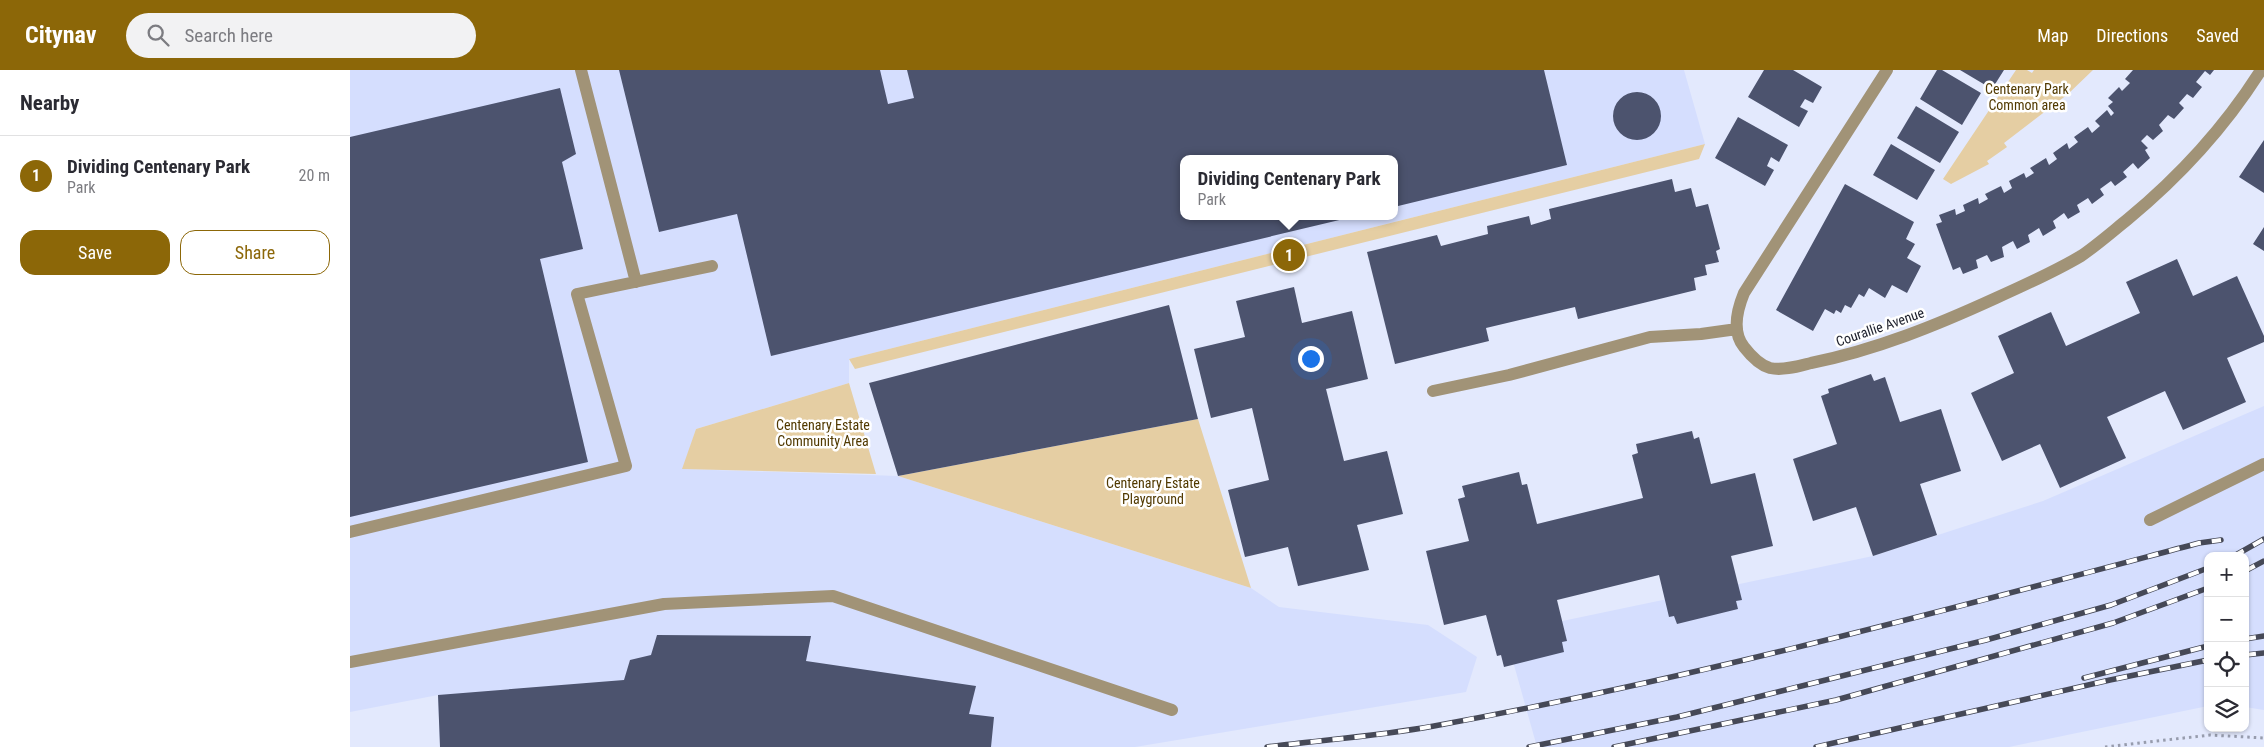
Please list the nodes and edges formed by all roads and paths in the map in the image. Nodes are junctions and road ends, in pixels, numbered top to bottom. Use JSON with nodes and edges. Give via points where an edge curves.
{"nodes":[{"id":1,"x":581,"y":70,"type":"edge"},
{"id":2,"x":1887,"y":70,"type":"edge"},
{"id":3,"x":2261,"y":70,"type":"edge"},
{"id":4,"x":712,"y":266,"type":"dead end"},
{"id":5,"x":636,"y":282,"type":"junction"},
{"id":6,"x":1737,"y":329,"type":"junction"},
{"id":7,"x":1433,"y":390,"type":"dead end"},
{"id":8,"x":2264,"y":464,"type":"edge"},
{"id":9,"x":2150,"y":520,"type":"dead end"},
{"id":10,"x":350,"y":532,"type":"edge"},
{"id":11,"x":350,"y":662,"type":"edge"},
{"id":12,"x":1172,"y":710,"type":"dead end"},
{"id":13,"x":2264,"y":738,"type":"edge"},
{"id":14,"x":2105,"y":747,"type":"edge"}],
"edges":[{"from":1,"to":5,"type":"street"},
{"from":2,"to":6,"type":"street","name":"Courallie Avenue","via":[[1744,293],[1739,304]]},
{"from":3,"to":6,"type":"street","name":"Courallie Avenue","via":[[2239,105],[2182,172],[2082,255],[2046,275],[1905,337],[1840,358],[1786,368],[1770,368],[1755,360],[1741,344]]},
{"from":4,"to":5,"type":"street"},
{"from":5,"to":10,"type":"street","via":[[577,294],[626,466]]},
{"from":6,"to":7,"type":"street","via":[[1650,337],[1509,375]]},
{"from":8,"to":9,"type":"street"},
{"from":11,"to":12,"type":"street","via":[[664,604],[833,596]]},
{"from":13,"to":14,"type":"path","via":[[2210,735]]}]}
